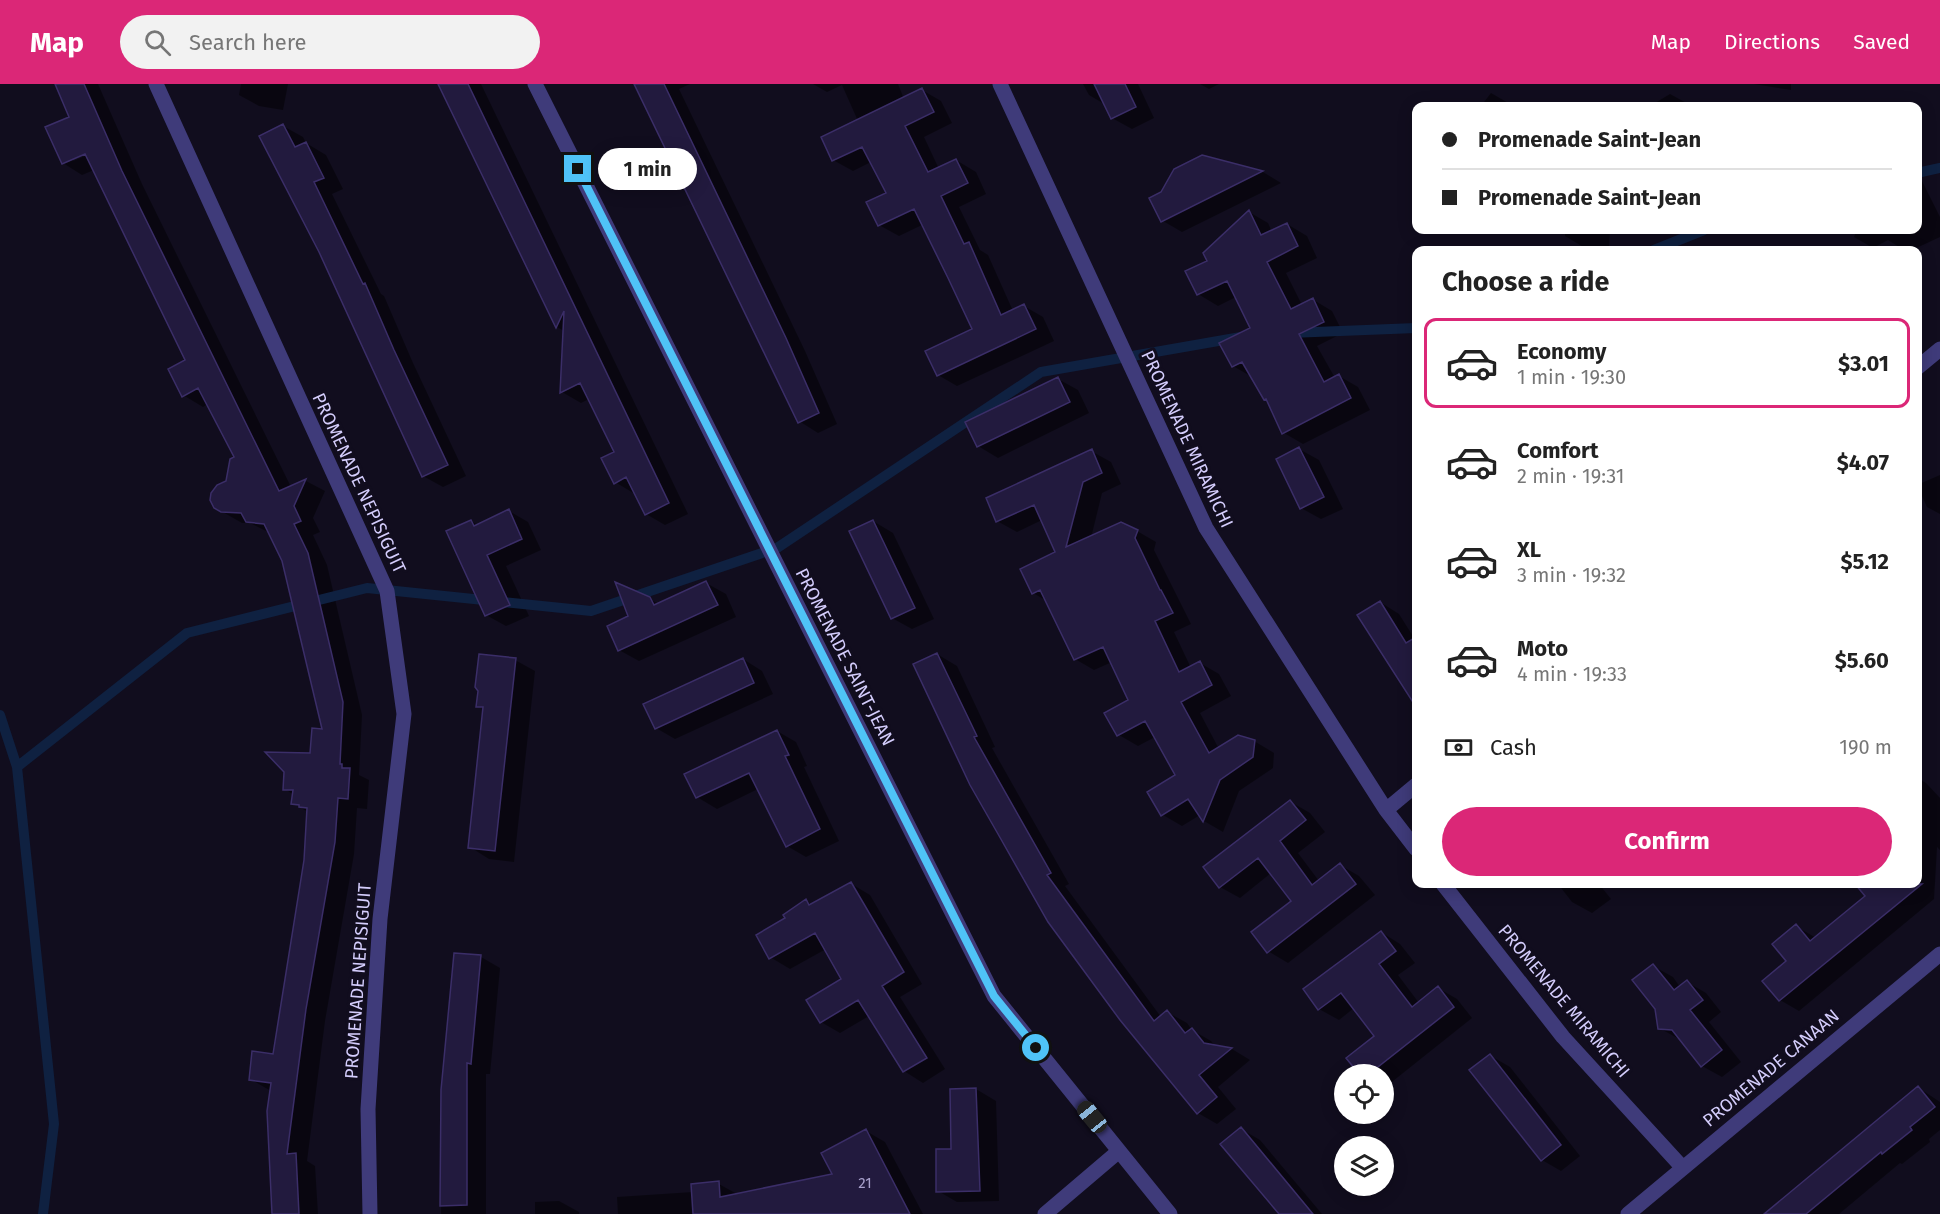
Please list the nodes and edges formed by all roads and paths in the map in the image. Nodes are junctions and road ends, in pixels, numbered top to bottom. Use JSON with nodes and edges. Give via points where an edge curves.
{"nodes":[{"id":1,"x":156,"y":84,"type":"edge"},
{"id":2,"x":535,"y":84,"type":"edge"},
{"id":3,"x":1000,"y":84,"type":"edge"},
{"id":4,"x":1940,"y":349,"type":"edge"},
{"id":5,"x":1922,"y":364,"type":"edge"},
{"id":6,"x":1412,"y":788,"type":"edge"},
{"id":7,"x":1386,"y":810,"type":"junction"},
{"id":8,"x":1412,"y":844,"type":"edge"},
{"id":9,"x":1446,"y":888,"type":"edge"},
{"id":10,"x":1940,"y":954,"type":"edge"},
{"id":11,"x":1119,"y":1151,"type":"junction"},
{"id":12,"x":1682,"y":1167,"type":"junction"},
{"id":13,"x":370,"y":1214,"type":"edge"},
{"id":14,"x":1045,"y":1214,"type":"edge"},
{"id":15,"x":1170,"y":1214,"type":"edge"},
{"id":16,"x":1628,"y":1214,"type":"edge"}],
"edges":[{"from":1,"to":13,"type":"street","name":"PROMENADE NEPISIGUIT","via":[[387,591],[404,714],[380,919],[368,1109]]},
{"from":2,"to":11,"type":"street","name":"PROMENADE SAINT-JEAN","via":[[994,996]]},
{"from":3,"to":7,"type":"street","name":"PROMENADE MIRAMICHI","via":[[1206,528]]},
{"from":4,"to":5,"type":"street"},
{"from":6,"to":7,"type":"street"},
{"from":7,"to":8,"type":"street","name":"PROMENADE MIRAMICHI"},
{"from":9,"to":12,"type":"street","name":"PROMENADE MIRAMICHI","via":[[1563,1037]]},
{"from":10,"to":12,"type":"street","name":"PROMENADE CANAAN"},
{"from":11,"to":14,"type":"street"},
{"from":11,"to":15,"type":"street","name":"PROMENADE SAINT-JEAN"},
{"from":12,"to":16,"type":"street","name":"PROMENADE CANAAN"}]}
